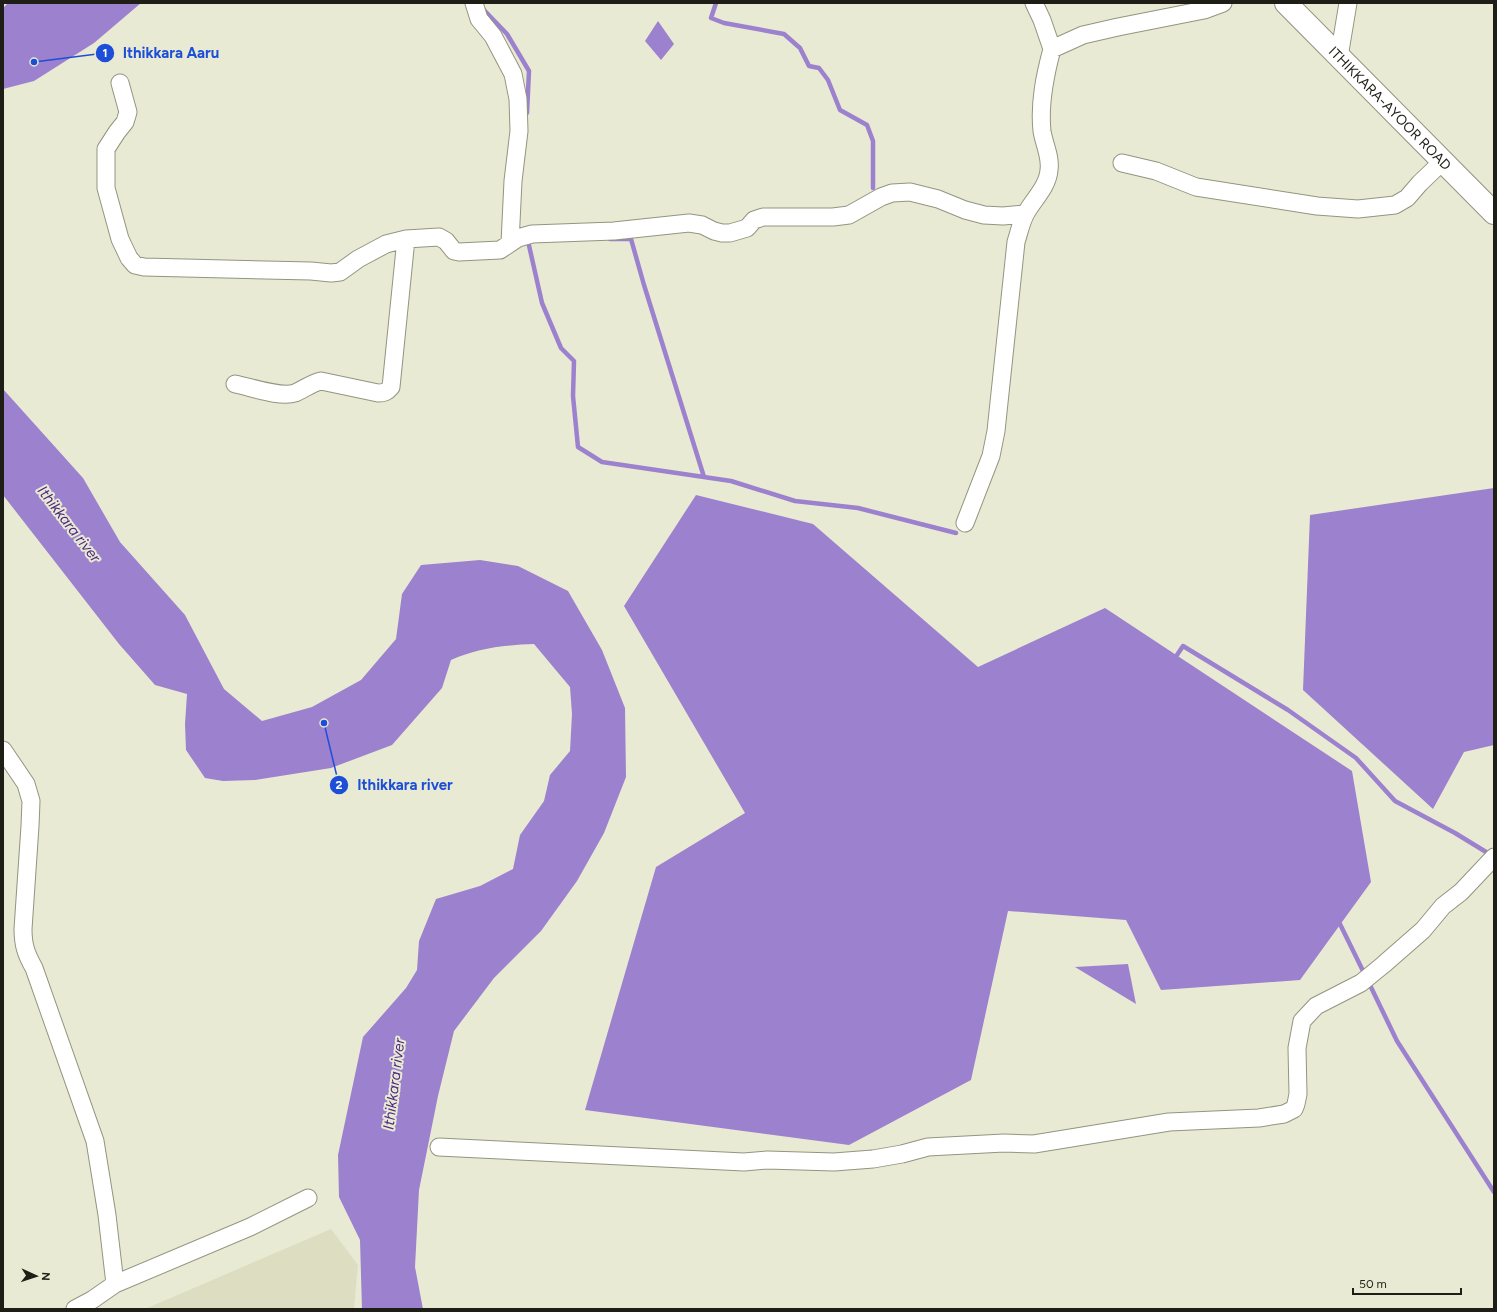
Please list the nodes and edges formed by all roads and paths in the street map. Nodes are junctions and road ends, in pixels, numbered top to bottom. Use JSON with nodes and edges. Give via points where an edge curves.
{"nodes":[{"id":1,"x":474,"y":3,"type":"edge"},
{"id":2,"x":1034,"y":3,"type":"edge"},
{"id":3,"x":1223,"y":3,"type":"edge"},
{"id":4,"x":1286,"y":3,"type":"edge"},
{"id":5,"x":1348,"y":3,"type":"edge"},
{"id":6,"x":1052,"y":49,"type":"junction"},
{"id":7,"x":1339,"y":57,"type":"junction"},
{"id":8,"x":120,"y":83,"type":"dead end"},
{"id":9,"x":1443,"y":161,"type":"junction"},
{"id":10,"x":1122,"y":163,"type":"dead end"},
{"id":11,"x":1494,"y":213,"type":"edge"},
{"id":12,"x":1025,"y":214,"type":"junction"},
{"id":13,"x":406,"y":239,"type":"junction"},
{"id":14,"x":510,"y":243,"type":"junction"},
{"id":15,"x":235,"y":384,"type":"dead end"},
{"id":16,"x":965,"y":523,"type":"dead end"},
{"id":17,"x":3,"y":750,"type":"edge"},
{"id":18,"x":1494,"y":857,"type":"edge"},
{"id":19,"x":439,"y":1147,"type":"dead end"},
{"id":20,"x":308,"y":1198,"type":"dead end"},
{"id":21,"x":114,"y":1284,"type":"junction"},
{"id":22,"x":75,"y":1309,"type":"edge"}],
"edges":[{"from":1,"to":14,"type":"street","via":[[479,19],[493,36],[513,74],[518,99],[519,132]]},
{"from":2,"to":6,"type":"street"},
{"from":3,"to":6,"type":"street","via":[[1204,10],[1084,35]]},
{"from":4,"to":7,"type":"main road","name":"ITHIKKARA-AYOOR ROAD"},
{"from":5,"to":7,"type":"street"},
{"from":6,"to":12,"type":"street","via":[[1042,97],[1042,130],[1049,158],[1049,170],[1046,182]]},
{"from":7,"to":9,"type":"main road","name":"ITHIKKARA-AYOOR ROAD"},
{"from":8,"to":13,"type":"street","via":[[128,112],[125,122],[106,149],[106,188],[120,239],[135,265],[340,272],[358,258],[386,244]]},
{"from":9,"to":10,"type":"street","via":[[1407,198],[1395,205],[1358,209],[1257,198],[1196,187],[1156,171]]},
{"from":9,"to":11,"type":"main road","name":"ITHIKKARA-AYOOR ROAD"},
{"from":12,"to":14,"type":"street","via":[[984,215],[938,198],[910,192],[881,197],[849,215],[763,217],[754,220],[746,228],[730,233],[689,223],[614,231],[532,234]]},
{"from":12,"to":16,"type":"street","via":[[1016,242],[996,431],[991,456]]},
{"from":13,"to":14,"type":"street","via":[[440,237],[454,251],[459,252],[500,250]]},
{"from":13,"to":15,"type":"street","via":[[391,387],[388,391],[378,393],[322,381],[295,393],[281,394]]},
{"from":17,"to":21,"type":"street","via":[[26,784],[31,801],[23,945],[39,982],[95,1141],[107,1215]]},
{"from":18,"to":19,"type":"street","via":[[1461,892],[1443,906],[1423,930],[1383,965],[1361,983],[1316,1006],[1302,1020],[1297,1048],[1296,1104],[1294,1109],[1275,1117],[1169,1122],[1034,1144],[928,1147],[873,1159],[834,1162],[744,1162]]},
{"from":20,"to":21,"type":"street","via":[[250,1227]]},
{"from":21,"to":22,"type":"street"}]}
